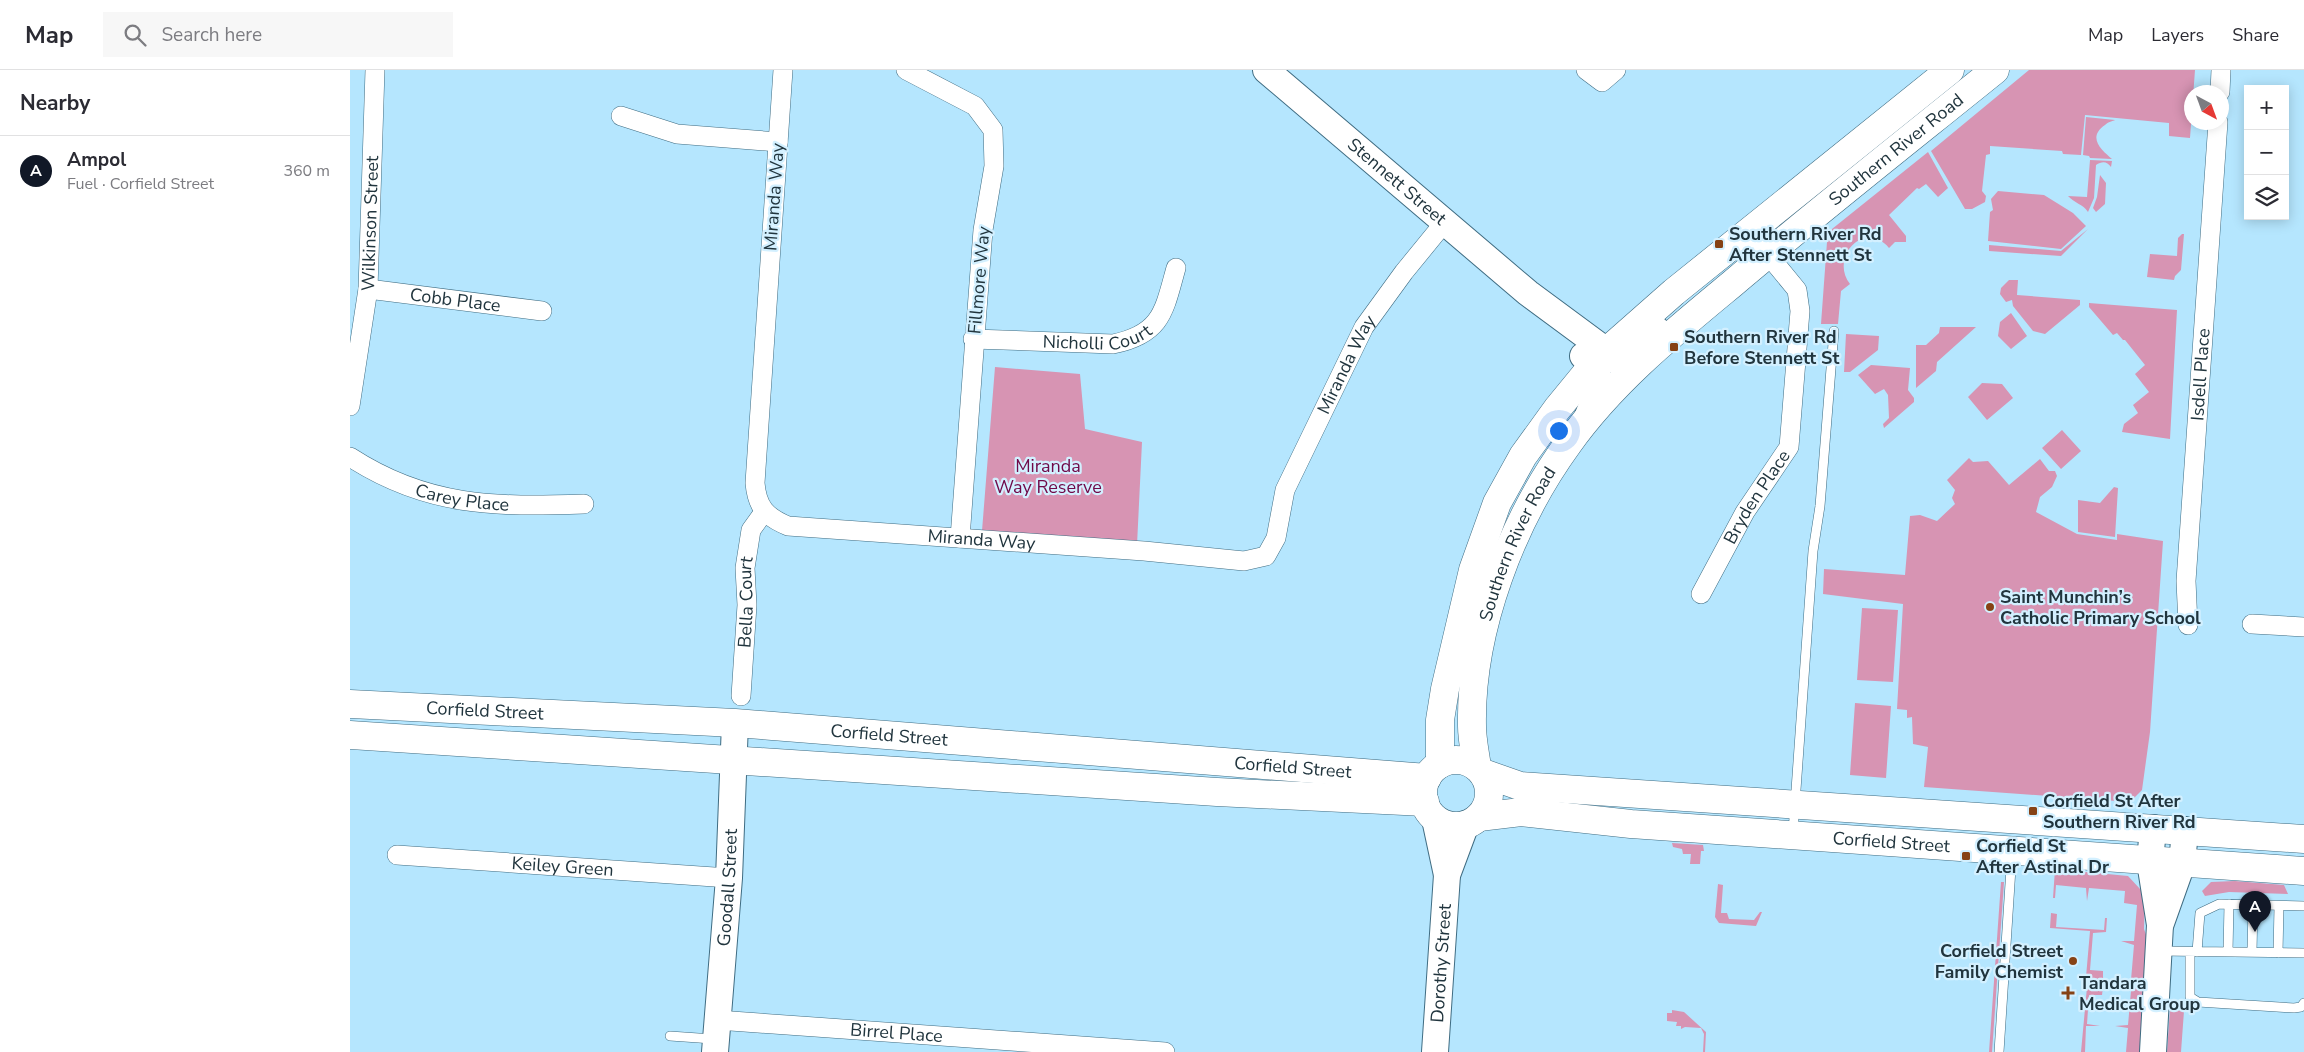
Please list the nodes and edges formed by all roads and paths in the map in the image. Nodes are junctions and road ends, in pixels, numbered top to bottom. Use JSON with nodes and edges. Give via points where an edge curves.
{"nodes":[{"id":1,"x":376,"y":70,"type":"edge"},
{"id":2,"x":783,"y":70,"type":"edge"},
{"id":3,"x":906,"y":70,"type":"edge"},
{"id":4,"x":1266,"y":70,"type":"edge"},
{"id":5,"x":1586,"y":70,"type":"edge"},
{"id":6,"x":1616,"y":70,"type":"edge"},
{"id":7,"x":1950,"y":70,"type":"edge"},
{"id":8,"x":1995,"y":70,"type":"edge"},
{"id":9,"x":2221,"y":70,"type":"edge"},
{"id":10,"x":2220,"y":85,"type":"edge"},
{"id":11,"x":621,"y":116,"type":"dead end"},
{"id":12,"x":2217,"y":130,"type":"edge"},
{"id":13,"x":778,"y":142,"type":"junction"},
{"id":14,"x":1444,"y":223,"type":"junction"},
{"id":15,"x":1750,"y":232,"type":"junction"},
{"id":16,"x":1768,"y":254,"type":"junction"},
{"id":17,"x":1176,"y":268,"type":"dead end"},
{"id":18,"x":368,"y":289,"type":"junction"},
{"id":19,"x":542,"y":310,"type":"dead end"},
{"id":20,"x":1698,"y":312,"type":"junction"},
{"id":21,"x":1834,"y":331,"type":"dead end"},
{"id":22,"x":973,"y":339,"type":"junction"},
{"id":23,"x":1598,"y":359,"type":"junction"},
{"id":24,"x":350,"y":406,"type":"edge"},
{"id":25,"x":1585,"y":422,"type":"junction"},
{"id":26,"x":350,"y":457,"type":"edge"},
{"id":27,"x":584,"y":504,"type":"dead end"},
{"id":28,"x":764,"y":512,"type":"junction"},
{"id":29,"x":960,"y":538,"type":"junction"},
{"id":30,"x":1701,"y":594,"type":"dead end"},
{"id":31,"x":2252,"y":624,"type":"dead end"},
{"id":32,"x":2188,"y":625,"type":"dead end"},
{"id":33,"x":2304,"y":628,"type":"edge"},
{"id":34,"x":741,"y":696,"type":"dead end"},
{"id":35,"x":350,"y":704,"type":"edge"},
{"id":36,"x":735,"y":723,"type":"junction"},
{"id":37,"x":350,"y":735,"type":"edge"},
{"id":38,"x":734,"y":759,"type":"junction"},
{"id":39,"x":1480,"y":770,"type":"junction"},
{"id":40,"x":1432,"y":791,"type":"junction"},
{"id":41,"x":1795,"y":807,"type":"junction"},
{"id":42,"x":1473,"y":821,"type":"junction"},
{"id":43,"x":2154,"y":828,"type":"junction"},
{"id":44,"x":2185,"y":830,"type":"junction"},
{"id":45,"x":1793,"y":834,"type":"junction"},
{"id":46,"x":2304,"y":839,"type":"edge"},
{"id":47,"x":2012,"y":850,"type":"junction"},
{"id":48,"x":397,"y":856,"type":"dead end"},
{"id":49,"x":2150,"y":862,"type":"junction"},
{"id":50,"x":2182,"y":864,"type":"junction"},
{"id":51,"x":2304,"y":871,"type":"edge"},
{"id":52,"x":1447,"y":875,"type":"junction"},
{"id":53,"x":729,"y":878,"type":"junction"},
{"id":54,"x":2229,"y":904,"type":"junction"},
{"id":55,"x":2253,"y":905,"type":"junction"},
{"id":56,"x":2279,"y":906,"type":"junction"},
{"id":57,"x":2304,"y":906,"type":"edge"},
{"id":58,"x":2159,"y":938,"type":"junction"},
{"id":59,"x":2194,"y":952,"type":"junction"},
{"id":60,"x":2228,"y":952,"type":"junction"},
{"id":61,"x":2252,"y":952,"type":"junction"},
{"id":62,"x":2278,"y":953,"type":"junction"},
{"id":63,"x":2304,"y":953,"type":"edge"},
{"id":64,"x":2304,"y":1003,"type":"edge"},
{"id":65,"x":670,"y":1036,"type":"dead end"},
{"id":66,"x":716,"y":1037,"type":"edge"},
{"id":67,"x":1164,"y":1052,"type":"edge"},
{"id":68,"x":1435,"y":1052,"type":"edge"},
{"id":69,"x":1999,"y":1052,"type":"edge"},
{"id":70,"x":2153,"y":1052,"type":"edge"}],
"edges":[{"from":1,"to":18,"type":"street","name":"Wilkinson Street"},
{"from":2,"to":13,"type":"street","name":"Miranda Way"},
{"from":3,"to":22,"type":"street","name":"Fillmore Way","via":[[975,106],[993,130],[994,166],[983,230]]},
{"from":4,"to":14,"type":"street","name":"Stennett Street"},
{"from":5,"to":6,"type":"street","via":[[1602,82]]},
{"from":7,"to":15,"type":"main road","name":"Southern River Road"},
{"from":8,"to":16,"type":"main road","name":"Southern River Road"},
{"from":9,"to":10,"type":"street"},
{"from":11,"to":13,"type":"street","via":[[677,134]]},
{"from":12,"to":32,"type":"street","name":"Isdell Place","via":[[2186,581]]},
{"from":13,"to":28,"type":"street","name":"Miranda Way","via":[[755,483],[756,497]]},
{"from":14,"to":23,"type":"street","name":"Stennett Street","via":[[1528,293],[1585,358]]},
{"from":14,"to":29,"type":"street","name":"Miranda Way","via":[[1364,328],[1286,490],[1276,538],[1266,556],[1244,561]]},
{"from":15,"to":16,"type":"street","name":"Bryden Place"},
{"from":15,"to":23,"type":"main road","name":"Southern River Road","via":[[1674,292]]},
{"from":16,"to":20,"type":"main road","name":"Southern River Road"},
{"from":16,"to":30,"type":"street","name":"Bryden Place","via":[[1797,290],[1800,310],[1789,447],[1745,512]]},
{"from":17,"to":22,"type":"street","name":"Nicholli Court","via":[[1162,312],[1148,331],[1134,340],[1113,344]]},
{"from":18,"to":19,"type":"street","name":"Cobb Place"},
{"from":18,"to":24,"type":"street","name":"Wilkinson Street"},
{"from":20,"to":23,"type":"street","name":"Stennett Street","via":[[1664,324],[1633,352],[1618,360]]},
{"from":20,"to":25,"type":"main road","name":"Southern River Road","via":[[1643,362]]},
{"from":21,"to":41,"type":"lane","via":[[1820,506],[1813,551]]},
{"from":22,"to":29,"type":"street","name":"Fillmore Way"},
{"from":23,"to":25,"type":"street","via":[[1598,390]]},
{"from":23,"to":40,"type":"main road","name":"Southern River Road","via":[[1523,456],[1497,503],[1473,570],[1445,689]]},
{"from":25,"to":39,"type":"main road","name":"Southern River Road","via":[[1538,490],[1506,559],[1492,601],[1477,661],[1473,693],[1472,729]]},
{"from":26,"to":27,"type":"street","name":"Carey Place","via":[[396,484],[449,499],[527,506]]},
{"from":28,"to":29,"type":"street","name":"Miranda Way","via":[[788,526]]},
{"from":28,"to":34,"type":"street","name":"Bella Court","via":[[751,530],[745,568],[747,605]]},
{"from":31,"to":33,"type":"street"},
{"from":35,"to":36,"type":"main road","name":"Corfield Street"},
{"from":36,"to":38,"type":"street","name":"Goodall Street"},
{"from":36,"to":40,"type":"main road","name":"Corfield Street"},
{"from":37,"to":38,"type":"main road","name":"Corfield Street"},
{"from":38,"to":40,"type":"main road","name":"Corfield Street","via":[[1237,793]]},
{"from":38,"to":53,"type":"street","name":"Goodall Street"},
{"from":39,"to":40,"type":"main road","via":[[1459,760]]},
{"from":39,"to":41,"type":"main road","name":"Corfield Street","via":[[1520,786]]},
{"from":39,"to":42,"type":"main road","via":[[1490,791],[1485,810]]},
{"from":40,"to":42,"type":"main road","via":[[1445,824]]},
{"from":40,"to":52,"type":"street","name":"Dorothy Street"},
{"from":41,"to":43,"type":"main road","name":"Corfield Street"},
{"from":41,"to":45,"type":"lane"},
{"from":42,"to":45,"type":"main road","name":"Corfield Street","via":[[1521,812],[1631,824]]},
{"from":42,"to":52,"type":"street","name":"Dorothy Street"},
{"from":43,"to":44,"type":"main road","name":"Corfield Street"},
{"from":43,"to":49,"type":"street"},
{"from":44,"to":46,"type":"main road","name":"Corfield Street"},
{"from":44,"to":50,"type":"street"},
{"from":45,"to":47,"type":"main road","name":"Corfield Street"},
{"from":47,"to":49,"type":"main road","name":"Corfield Street"},
{"from":47,"to":69,"type":"lane"},
{"from":48,"to":53,"type":"street","name":"Keiley Green"},
{"from":49,"to":50,"type":"main road","name":"Corfield Street"},
{"from":49,"to":58,"type":"street"},
{"from":50,"to":51,"type":"main road","name":"Corfield Street"},
{"from":50,"to":58,"type":"street"},
{"from":52,"to":68,"type":"street","name":"Dorothy Street"},
{"from":53,"to":66,"type":"street","name":"Goodall Street"},
{"from":54,"to":55,"type":"lane"},
{"from":54,"to":59,"type":"lane","via":[[2220,904],[2200,913]]},
{"from":54,"to":60,"type":"lane"},
{"from":55,"to":56,"type":"lane"},
{"from":55,"to":61,"type":"lane"},
{"from":56,"to":57,"type":"lane"},
{"from":56,"to":62,"type":"lane"},
{"from":58,"to":59,"type":"lane"},
{"from":58,"to":70,"type":"street"},
{"from":59,"to":60,"type":"lane"},
{"from":59,"to":64,"type":"lane","via":[[2190,998],[2198,1002],[2294,1008]]},
{"from":60,"to":61,"type":"lane"},
{"from":61,"to":62,"type":"lane"},
{"from":62,"to":63,"type":"lane"},
{"from":65,"to":66,"type":"lane"},
{"from":66,"to":67,"type":"street","name":"Birrel Place"}]}
